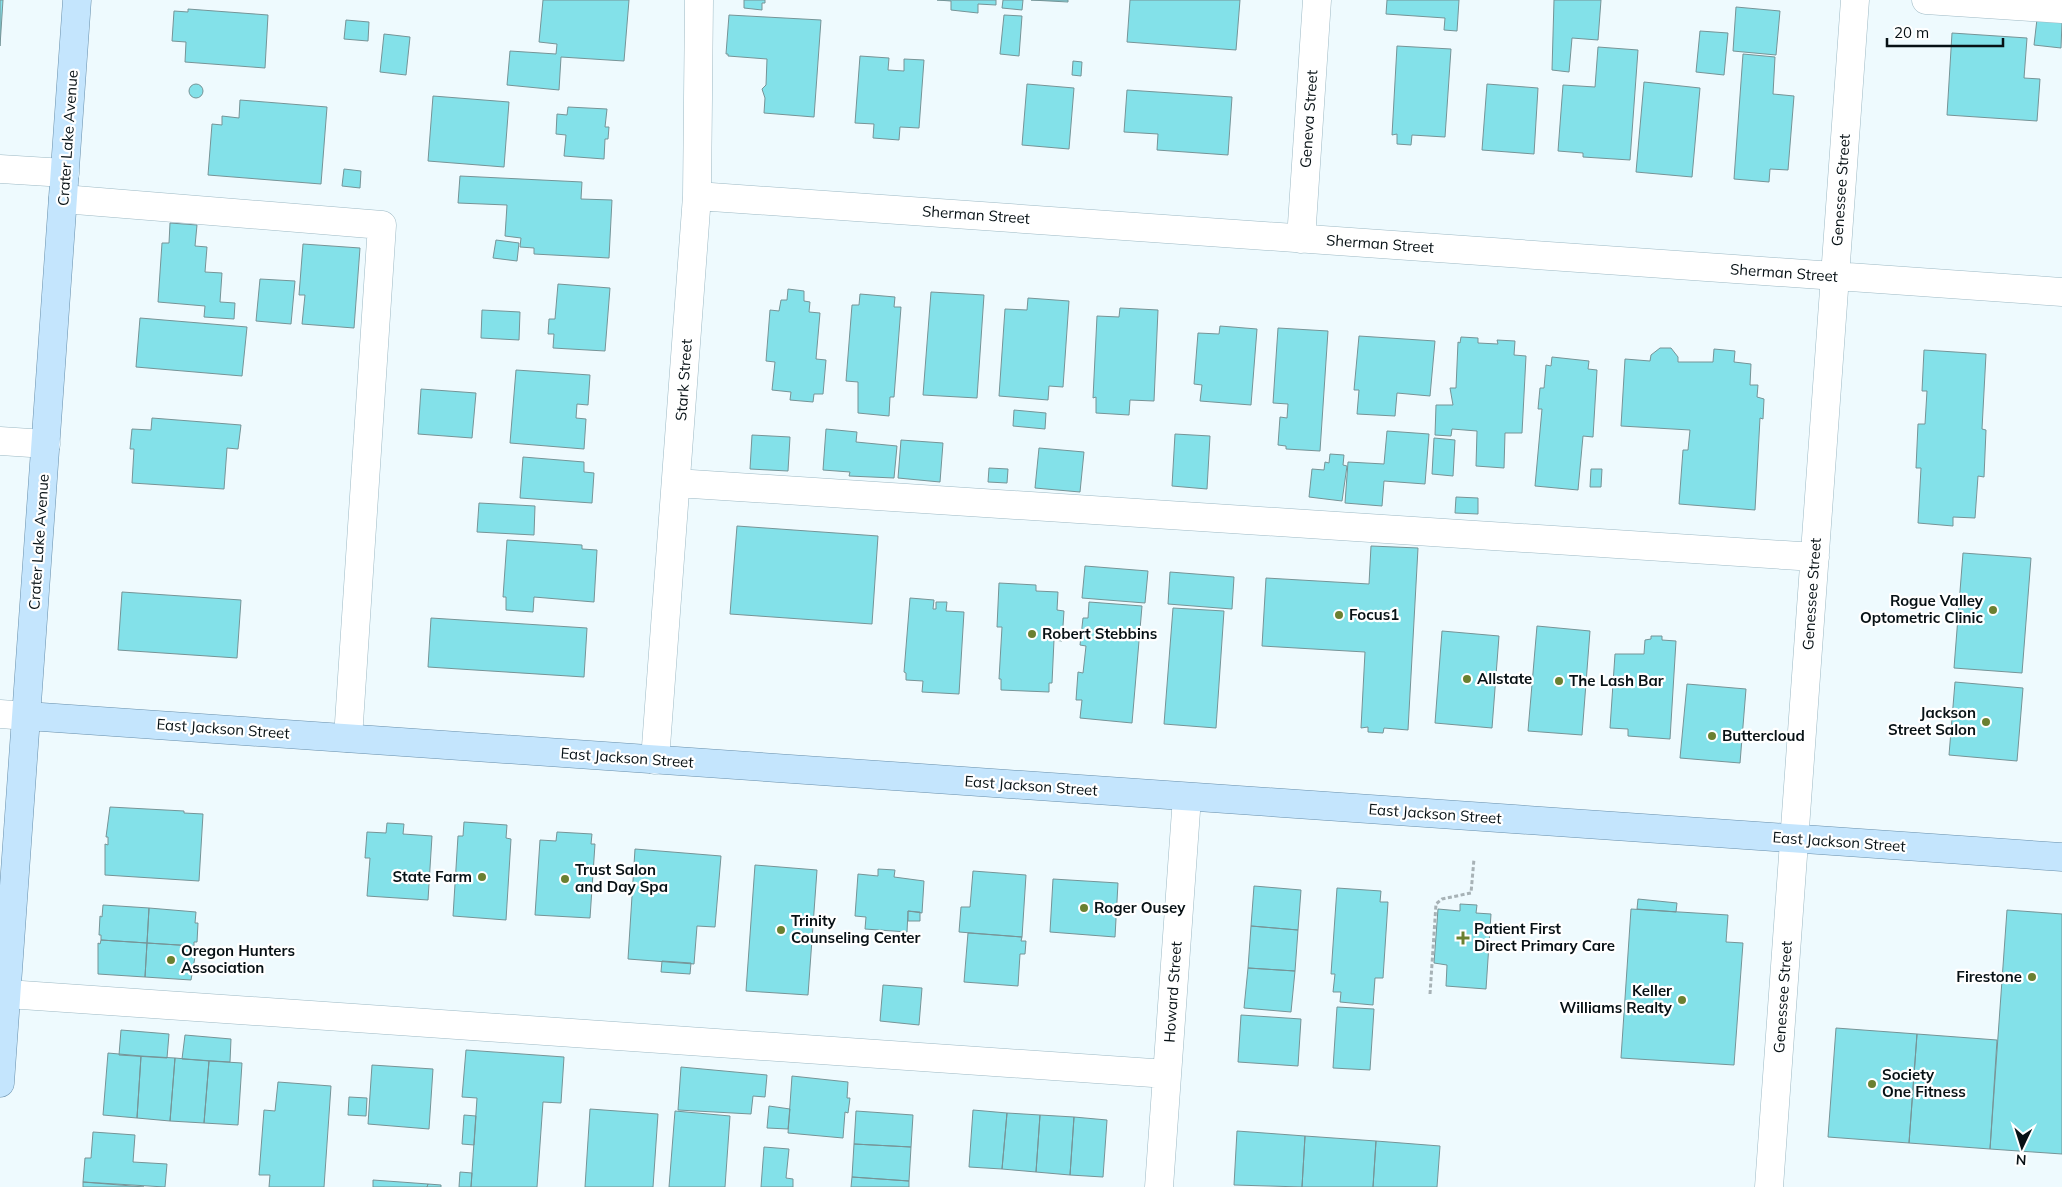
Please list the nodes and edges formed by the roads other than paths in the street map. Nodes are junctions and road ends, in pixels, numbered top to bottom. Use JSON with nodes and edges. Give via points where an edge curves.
{"nodes":[{"id":1,"x":77,"y":0,"type":"edge"},
{"id":2,"x":699,"y":0,"type":"edge"},
{"id":3,"x":1317,"y":0,"type":"edge"},
{"id":4,"x":1854,"y":0,"type":"edge"},
{"id":5,"x":1926,"y":0,"type":"edge"},
{"id":6,"x":2062,"y":9,"type":"edge"},
{"id":7,"x":0,"y":169,"type":"edge"},
{"id":8,"x":64,"y":186,"type":"junction"},
{"id":9,"x":697,"y":196,"type":"junction"},
{"id":10,"x":1301,"y":238,"type":"junction"},
{"id":11,"x":1835,"y":276,"type":"junction"},
{"id":12,"x":2062,"y":292,"type":"edge"},
{"id":13,"x":0,"y":441,"type":"edge"},
{"id":14,"x":46,"y":444,"type":"junction"},
{"id":15,"x":676,"y":483,"type":"junction"},
{"id":16,"x":1815,"y":557,"type":"junction"},
{"id":17,"x":0,"y":714,"type":"edge"},
{"id":18,"x":27,"y":716,"type":"junction"},
{"id":19,"x":348,"y":738,"type":"junction"},
{"id":20,"x":655,"y":760,"type":"junction"},
{"id":21,"x":1187,"y":797,"type":"junction"},
{"id":22,"x":1794,"y":839,"type":"junction"},
{"id":23,"x":2062,"y":857,"type":"edge"},
{"id":24,"x":7,"y":994,"type":"junction"},
{"id":25,"x":1167,"y":1074,"type":"junction"},
{"id":26,"x":0,"y":1083,"type":"edge"},
{"id":27,"x":1159,"y":1187,"type":"edge"},
{"id":28,"x":1769,"y":1187,"type":"edge"}],
"edges":[{"from":1,"to":8,"type":"main road","name":"Crater Lake Avenue"},
{"from":2,"to":9,"type":"street","name":"Stark Street"},
{"from":3,"to":10,"type":"street","name":"Geneva Street"},
{"from":4,"to":11,"type":"street","name":"Genessee Street"},
{"from":5,"to":6,"type":"street"},
{"from":7,"to":8,"type":"street"},
{"from":8,"to":14,"type":"main road","name":"Crater Lake Avenue"},
{"from":8,"to":19,"type":"street","via":[[382,225]]},
{"from":9,"to":10,"type":"street","name":"Sherman Street"},
{"from":9,"to":15,"type":"street","name":"Stark Street"},
{"from":10,"to":11,"type":"street","name":"Sherman Street"},
{"from":11,"to":12,"type":"street","name":"Sherman Street"},
{"from":11,"to":16,"type":"street","name":"Genessee Street"},
{"from":13,"to":14,"type":"street"},
{"from":14,"to":18,"type":"main road","name":"Crater Lake Avenue"},
{"from":15,"to":16,"type":"street"},
{"from":15,"to":20,"type":"street","name":"Stark Street"},
{"from":16,"to":22,"type":"street","name":"Genessee Street"},
{"from":17,"to":18,"type":"street","name":"East Jackson Street"},
{"from":18,"to":19,"type":"main road","name":"East Jackson Street"},
{"from":18,"to":24,"type":"main road","name":"Crater Lake Avenue"},
{"from":19,"to":20,"type":"main road","name":"East Jackson Street"},
{"from":20,"to":21,"type":"main road","name":"East Jackson Street"},
{"from":21,"to":22,"type":"main road","name":"East Jackson Street"},
{"from":21,"to":25,"type":"street","name":"Howard Street"},
{"from":22,"to":23,"type":"main road","name":"East Jackson Street"},
{"from":22,"to":28,"type":"street","name":"Genessee Street"},
{"from":24,"to":25,"type":"street"},
{"from":24,"to":26,"type":"main road","name":"Crater Lake Avenue"},
{"from":25,"to":27,"type":"street","name":"Howard Street"}]}
